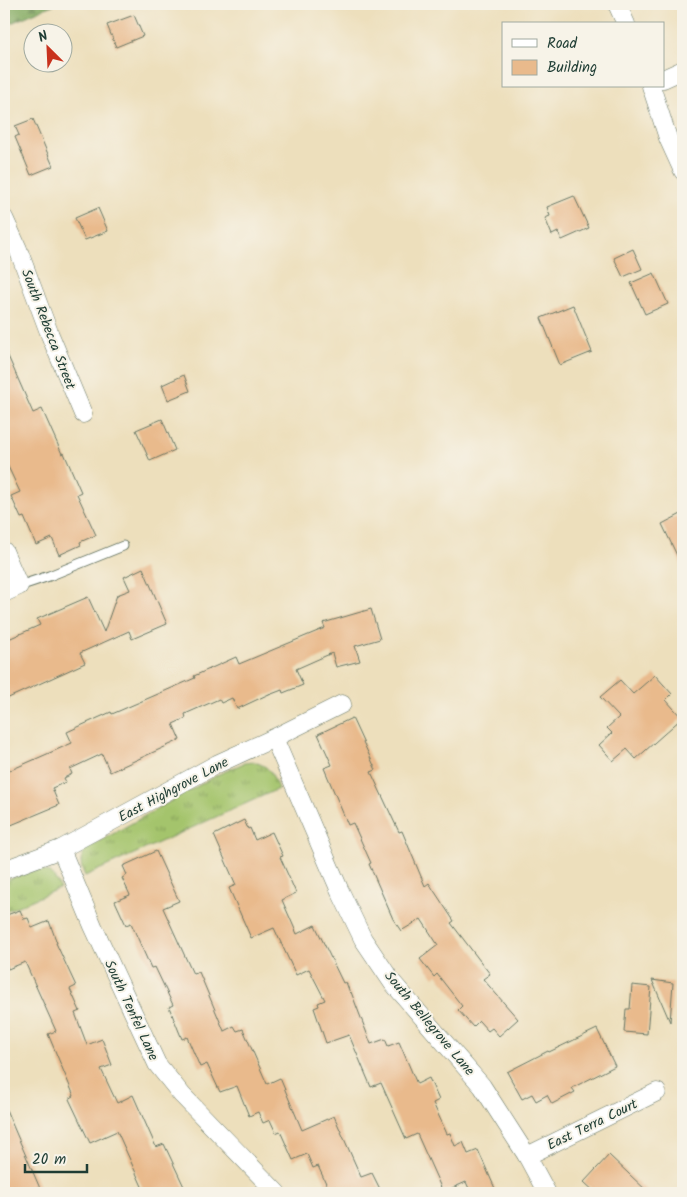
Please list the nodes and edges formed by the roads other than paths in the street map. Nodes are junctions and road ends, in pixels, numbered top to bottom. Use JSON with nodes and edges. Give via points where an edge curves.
{"nodes":[{"id":1,"x":617,"y":4,"type":"edge"},
{"id":2,"x":625,"y":22,"type":"edge"},
{"id":3,"x":683,"y":70,"type":"edge"},
{"id":4,"x":664,"y":79,"type":"edge"},
{"id":5,"x":652,"y":88,"type":"edge"},
{"id":6,"x":683,"y":171,"type":"edge"},
{"id":7,"x":4,"y":218,"type":"edge"},
{"id":8,"x":83,"y":414,"type":"dead end"},
{"id":9,"x":123,"y":546,"type":"dead end"},
{"id":10,"x":4,"y":551,"type":"edge"},
{"id":11,"x":12,"y":589,"type":"edge"},
{"id":12,"x":342,"y":704,"type":"dead end"},
{"id":13,"x":274,"y":738,"type":"junction"},
{"id":14,"x":61,"y":849,"type":"junction"},
{"id":15,"x":4,"y":870,"type":"edge"},
{"id":16,"x":657,"y":1092,"type":"dead end"},
{"id":17,"x":527,"y":1156,"type":"junction"},
{"id":18,"x":277,"y":1193,"type":"edge"},
{"id":19,"x":547,"y":1193,"type":"edge"}],
"edges":[{"from":1,"to":2,"type":"street"},
{"from":3,"to":4,"type":"street"},
{"from":5,"to":6,"type":"street"},
{"from":7,"to":8,"type":"street","name":"South Rebecca Street"},
{"from":9,"to":11,"type":"lane"},
{"from":10,"to":11,"type":"street"},
{"from":12,"to":13,"type":"street","name":"East Highgrove Lane"},
{"from":13,"to":14,"type":"street","name":"East Highgrove Lane","via":[[217,764]]},
{"from":13,"to":17,"type":"street","name":"South Bellegrove Lane","via":[[320,847],[364,939],[392,982],[482,1086]]},
{"from":14,"to":15,"type":"street","name":"East Highgrove Lane"},
{"from":14,"to":18,"type":"street","name":"South Tenfel Lane","via":[[156,1064]]},
{"from":16,"to":17,"type":"street","name":"East Terra Court"},
{"from":17,"to":19,"type":"street","name":"South Bellegrove Lane"}]}
